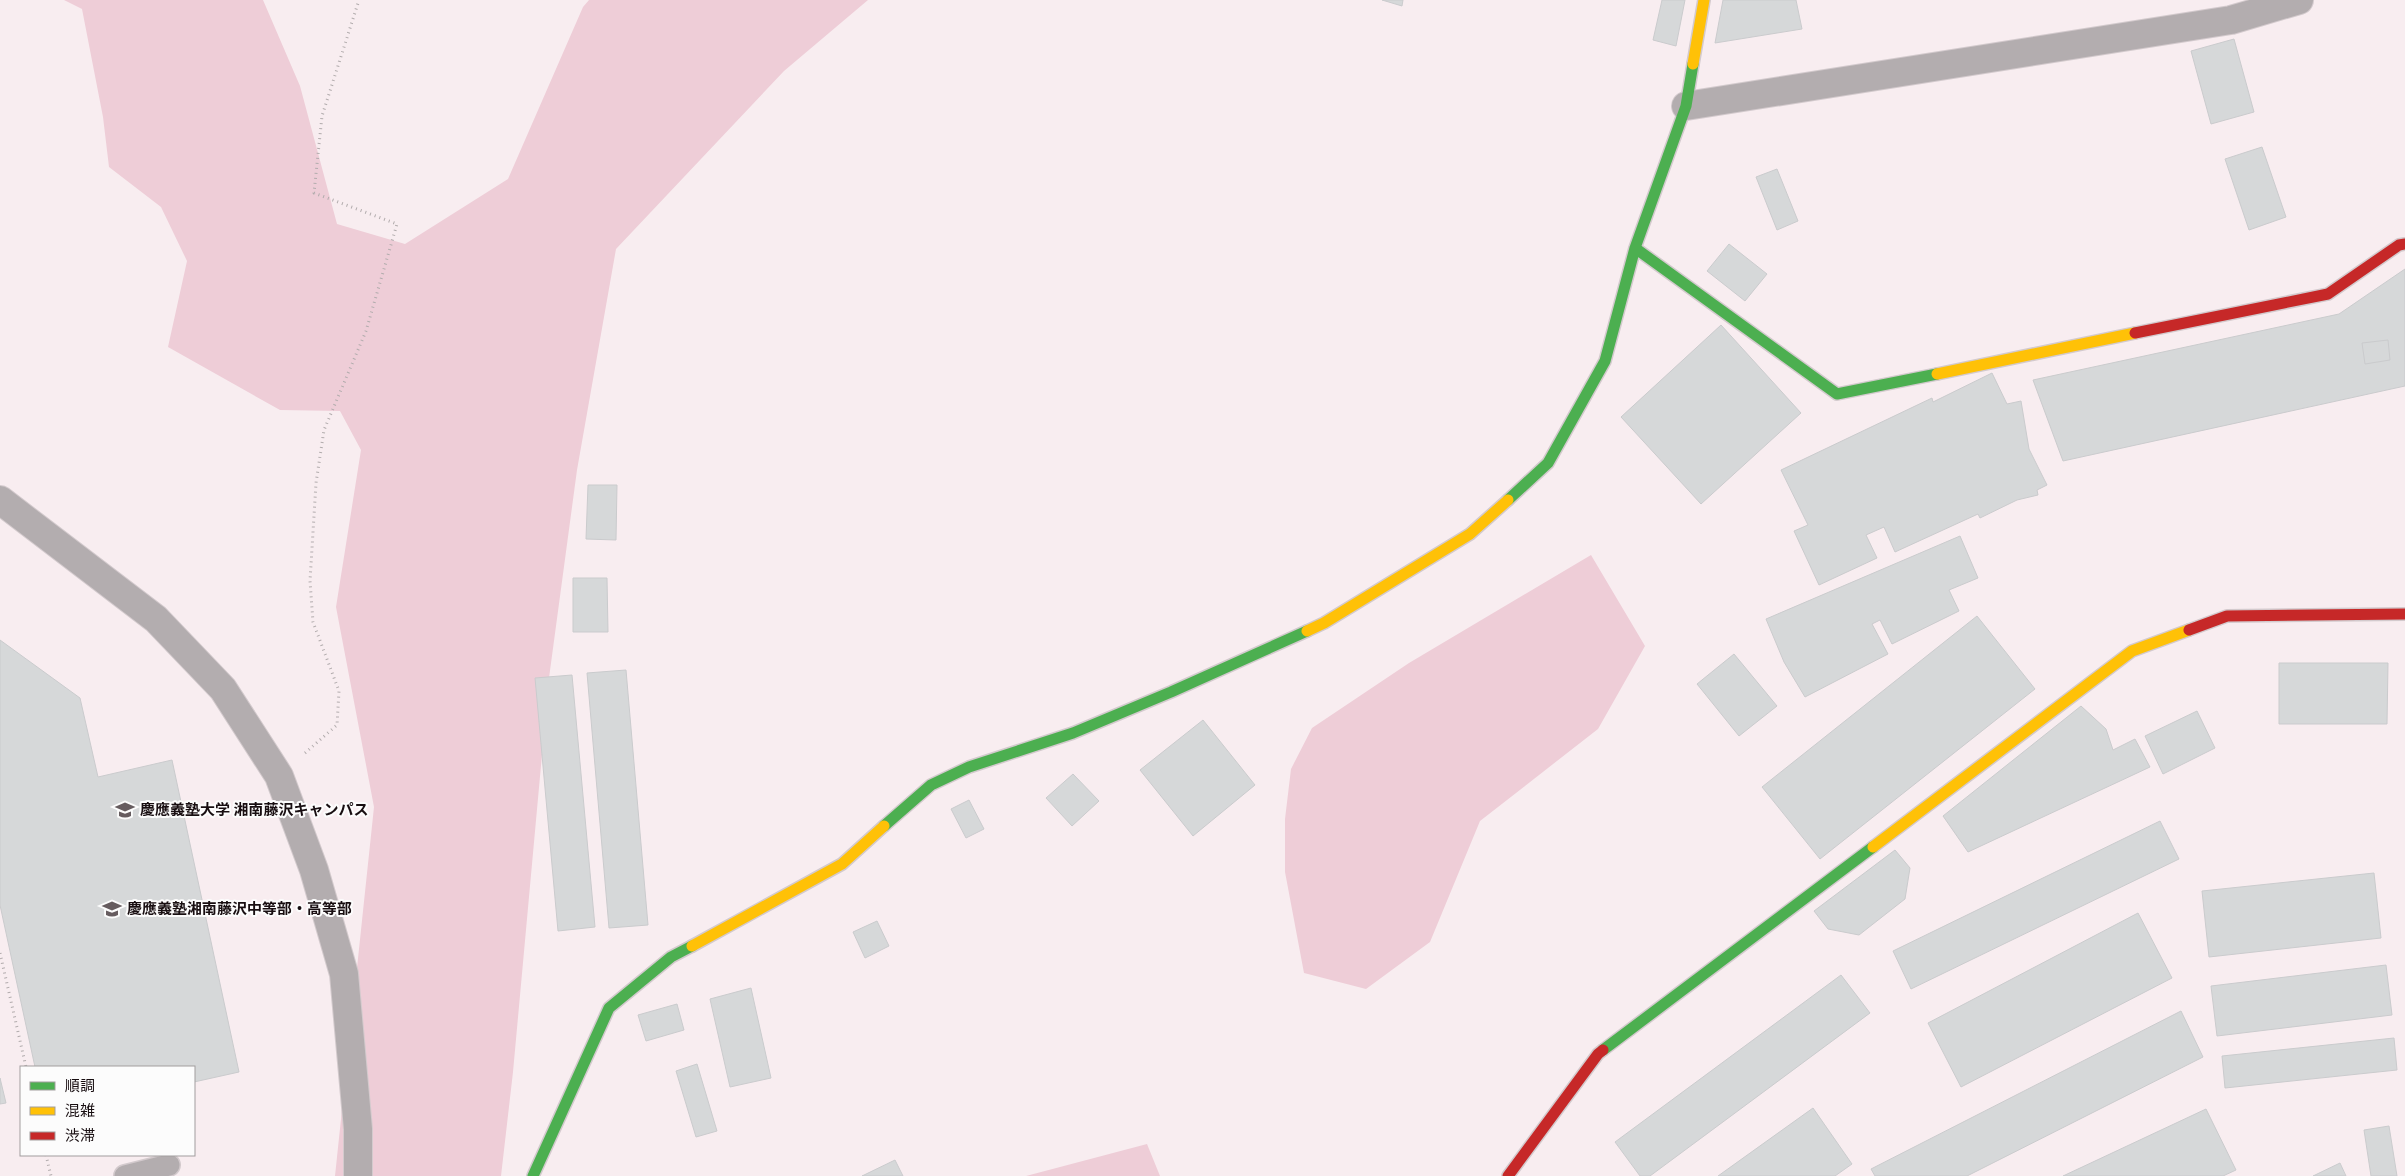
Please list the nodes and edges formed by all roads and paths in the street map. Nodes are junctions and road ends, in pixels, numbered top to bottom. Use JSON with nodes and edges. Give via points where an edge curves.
{"nodes":[{"id":1,"x":359,"y":0,"type":"edge"},
{"id":2,"x":1704,"y":0,"type":"edge"},
{"id":3,"x":2300,"y":0,"type":"edge"},
{"id":4,"x":1686,"y":106,"type":"junction"},
{"id":5,"x":2405,"y":244,"type":"edge"},
{"id":6,"x":1635,"y":248,"type":"junction"},
{"id":7,"x":0,"y":500,"type":"edge"},
{"id":8,"x":2405,"y":614,"type":"edge"},
{"id":9,"x":278,"y":776,"type":"junction"},
{"id":10,"x":0,"y":953,"type":"edge"},
{"id":11,"x":26,"y":1066,"type":"edge"},
{"id":12,"x":46,"y":1156,"type":"edge"},
{"id":13,"x":169,"y":1165,"type":"dead end"},
{"id":14,"x":51,"y":1176,"type":"edge"},
{"id":15,"x":125,"y":1176,"type":"edge"},
{"id":16,"x":358,"y":1176,"type":"edge"},
{"id":17,"x":533,"y":1176,"type":"edge"},
{"id":18,"x":1508,"y":1176,"type":"edge"}],
"edges":[{"from":1,"to":9,"type":"path","via":[[322,116],[314,193],[397,224],[366,331],[324,430],[316,483],[310,580],[313,622],[339,691],[337,725]]},
{"from":2,"to":4,"type":"street"},
{"from":3,"to":4,"type":"street","via":[[2231,20]]},
{"from":4,"to":6,"type":"street"},
{"from":5,"to":6,"type":"street","via":[[2328,294],[1837,394]]},
{"from":6,"to":17,"type":"street","via":[[1605,362],[1548,463],[1470,534],[1324,622],[1082,730],[969,767],[931,785],[842,864],[671,957],[609,1008]]},
{"from":7,"to":9,"type":"street","via":[[156,619],[223,689]]},
{"from":8,"to":18,"type":"street","via":[[2227,616],[2132,650],[1598,1054]]},
{"from":9,"to":16,"type":"street","via":[[314,870],[344,974],[358,1128]]},
{"from":10,"to":11,"type":"path"},
{"from":12,"to":14,"type":"path"},
{"from":13,"to":15,"type":"lane"}]}
